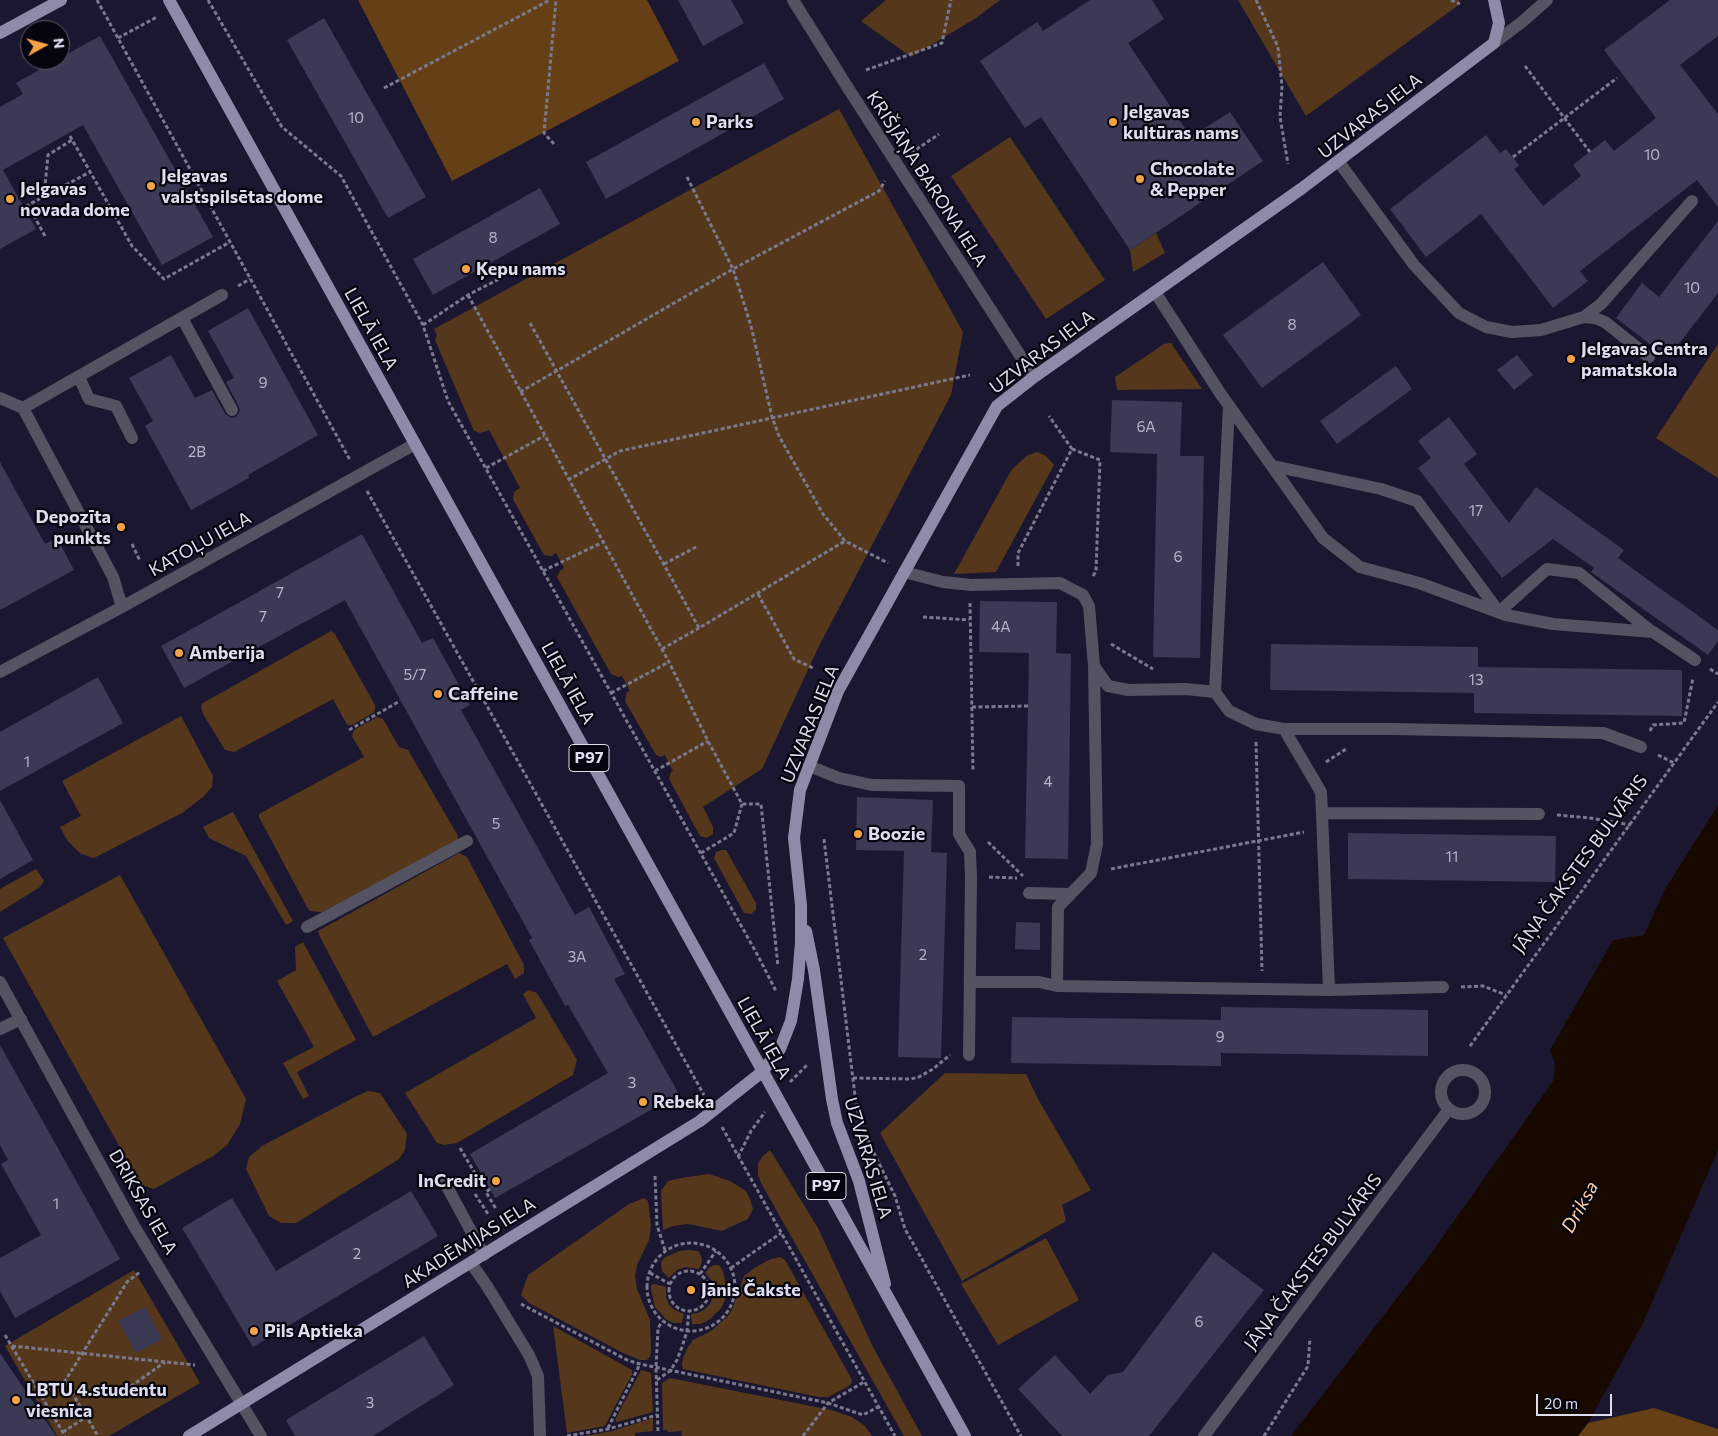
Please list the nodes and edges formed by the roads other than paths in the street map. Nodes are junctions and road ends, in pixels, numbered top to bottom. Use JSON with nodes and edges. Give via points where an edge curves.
{"nodes":[{"id":1,"x":61,"y":0,"type":"edge"},
{"id":2,"x":170,"y":0,"type":"edge"},
{"id":3,"x":793,"y":0,"type":"edge"},
{"id":4,"x":1494,"y":0,"type":"edge"},
{"id":5,"x":1547,"y":0,"type":"edge"},
{"id":6,"x":0,"y":33,"type":"edge"},
{"id":7,"x":1494,"y":43,"type":"junction"},
{"id":8,"x":1339,"y":162,"type":"junction"},
{"id":9,"x":1692,"y":201,"type":"dead end"},
{"id":10,"x":1155,"y":292,"type":"junction"},
{"id":11,"x":222,"y":295,"type":"dead end"},
{"id":12,"x":182,"y":318,"type":"junction"},
{"id":13,"x":1584,"y":318,"type":"junction"},
{"id":14,"x":1649,"y":357,"type":"dead end"},
{"id":15,"x":1034,"y":376,"type":"junction"},
{"id":16,"x":79,"y":377,"type":"junction"},
{"id":17,"x":0,"y":398,"type":"edge"},
{"id":18,"x":1229,"y":406,"type":"junction"},
{"id":19,"x":23,"y":408,"type":"junction"},
{"id":20,"x":232,"y":410,"type":"dead end"},
{"id":21,"x":132,"y":438,"type":"dead end"},
{"id":22,"x":415,"y":444,"type":"junction"},
{"id":23,"x":1272,"y":466,"type":"junction"},
{"id":24,"x":904,"y":572,"type":"junction"},
{"id":25,"x":122,"y":607,"type":"junction"},
{"id":26,"x":1499,"y":612,"type":"junction"},
{"id":27,"x":1652,"y":632,"type":"junction"},
{"id":28,"x":1695,"y":660,"type":"road end"},
{"id":29,"x":1094,"y":666,"type":"junction"},
{"id":30,"x":0,"y":672,"type":"edge"},
{"id":31,"x":1215,"y":692,"type":"junction"},
{"id":32,"x":1284,"y":730,"type":"junction"},
{"id":33,"x":1641,"y":747,"type":"dead end"},
{"id":34,"x":809,"y":766,"type":"junction"},
{"id":35,"x":1322,"y":814,"type":"junction"},
{"id":36,"x":1539,"y":814,"type":"road end"},
{"id":37,"x":466,"y":841,"type":"dead end"},
{"id":38,"x":1029,"y":893,"type":"dead end"},
{"id":39,"x":1069,"y":894,"type":"junction"},
{"id":40,"x":801,"y":905,"type":"junction"},
{"id":41,"x":307,"y":927,"type":"dead end"},
{"id":42,"x":0,"y":982,"type":"edge"},
{"id":43,"x":971,"y":982,"type":"junction"},
{"id":44,"x":1057,"y":986,"type":"junction"},
{"id":45,"x":1443,"y":987,"type":"road end"},
{"id":46,"x":1329,"y":990,"type":"junction"},
{"id":47,"x":21,"y":1019,"type":"junction"},
{"id":48,"x":0,"y":1029,"type":"edge"},
{"id":49,"x":969,"y":1055,"type":"dead end"},
{"id":50,"x":762,"y":1072,"type":"junction"},
{"id":51,"x":1449,"y":1109,"type":"dead end"},
{"id":52,"x":447,"y":1188,"type":"road end"},
{"id":53,"x":484,"y":1255,"type":"junction"},
{"id":54,"x":471,"y":1263,"type":"junction"},
{"id":55,"x":890,"y":1301,"type":"junction"},
{"id":56,"x":242,"y":1403,"type":"junction"},
{"id":57,"x":189,"y":1436,"type":"edge"},
{"id":58,"x":261,"y":1436,"type":"edge"},
{"id":59,"x":540,"y":1436,"type":"edge"},
{"id":60,"x":965,"y":1436,"type":"edge"},
{"id":61,"x":1204,"y":1436,"type":"edge"}],
"edges":[{"from":1,"to":6,"type":"main road"},
{"from":2,"to":22,"type":"main road","name":"LIELĀ IELA","number":"P97"},
{"from":3,"to":15,"type":"street","name":"KRIŠJĀŅA BARONA IELA"},
{"from":4,"to":7,"type":"main road","via":[[1499,23]]},
{"from":5,"to":7,"type":"street","name":"UZVARAS IELA"},
{"from":7,"to":8,"type":"main road","name":"UZVARAS IELA"},
{"from":8,"to":10,"type":"main road","name":"UZVARAS IELA"},
{"from":8,"to":13,"type":"street","via":[[1414,265],[1459,313],[1486,327],[1512,332],[1541,330]]},
{"from":9,"to":13,"type":"street","via":[[1602,304]]},
{"from":10,"to":15,"type":"main road","name":"UZVARAS IELA"},
{"from":10,"to":18,"type":"street"},
{"from":11,"to":12,"type":"street"},
{"from":12,"to":16,"type":"street"},
{"from":12,"to":20,"type":"street"},
{"from":13,"to":14,"type":"street","via":[[1605,322]]},
{"from":15,"to":24,"type":"main road","name":"UZVARAS IELA","via":[[997,406]]},
{"from":16,"to":19,"type":"street"},
{"from":16,"to":21,"type":"street","via":[[90,399],[116,406]]},
{"from":17,"to":19,"type":"street"},
{"from":18,"to":23,"type":"street"},
{"from":18,"to":31,"type":"street"},
{"from":19,"to":25,"type":"street","via":[[113,577]]},
{"from":22,"to":25,"type":"street","name":"KATOĻU IELA"},
{"from":22,"to":50,"type":"main road","name":"LIELĀ IELA","number":"P97"},
{"from":23,"to":26,"type":"street","via":[[1323,538],[1360,567],[1419,582]]},
{"from":23,"to":26,"type":"street","via":[[1381,489],[1417,501]]},
{"from":24,"to":29,"type":"street","via":[[971,585],[1060,584],[1083,594],[1089,606]]},
{"from":24,"to":34,"type":"main road","name":"UZVARAS IELA","via":[[838,691]]},
{"from":25,"to":30,"type":"street","name":"KATOĻU IELA"},
{"from":26,"to":27,"type":"street","via":[[1553,624]]},
{"from":26,"to":27,"type":"street","via":[[1547,569],[1579,573]]},
{"from":27,"to":28,"type":"street"},
{"from":29,"to":31,"type":"street","via":[[1108,686],[1128,690]]},
{"from":29,"to":39,"type":"street","via":[[1097,844],[1091,872]]},
{"from":31,"to":32,"type":"street","via":[[1229,711],[1256,724]]},
{"from":32,"to":33,"type":"street","via":[[1603,734]]},
{"from":32,"to":35,"type":"street","via":[[1321,792]]},
{"from":34,"to":40,"type":"main road","name":"UZVARAS IELA","via":[[800,790],[794,838]]},
{"from":34,"to":43,"type":"street","via":[[839,778],[872,785],[959,786],[959,834],[970,852]]},
{"from":35,"to":36,"type":"street"},
{"from":35,"to":46,"type":"street"},
{"from":37,"to":41,"type":"street"},
{"from":38,"to":39,"type":"street"},
{"from":39,"to":44,"type":"street","via":[[1058,907]]},
{"from":40,"to":50,"type":"main road","name":"UZVARAS IELA","via":[[800,960],[791,1021],[780,1049]]},
{"from":40,"to":55,"type":"main road","name":"UZVARAS IELA","via":[[837,1124],[859,1181]]},
{"from":42,"to":47,"type":"street","name":"DRIKSAS IELA"},
{"from":43,"to":44,"type":"street","via":[[1039,982]]},
{"from":43,"to":49,"type":"street"},
{"from":44,"to":46,"type":"street"},
{"from":45,"to":46,"type":"street"},
{"from":47,"to":48,"type":"street"},
{"from":47,"to":56,"type":"street","name":"DRIKSAS IELA","via":[[134,1226]]},
{"from":50,"to":53,"type":"main road","name":"AKADĒMIJAS IELA","via":[[714,1112]]},
{"from":50,"to":55,"type":"main road","name":"LIELĀ IELA","number":"P97"},
{"from":51,"to":61,"type":"street","name":"JĀŅA ČAKSTES BULVĀRIS"},
{"from":52,"to":53,"type":"street"},
{"from":53,"to":54,"type":"main road","name":"AKADĒMIJAS IELA"},
{"from":54,"to":56,"type":"main road","name":"AKADĒMIJAS IELA"},
{"from":54,"to":59,"type":"street","via":[[529,1355],[538,1376]]},
{"from":55,"to":60,"type":"main road","name":"LIELĀ IELA","number":"P97"},
{"from":56,"to":57,"type":"main road","name":"AKADĒMIJAS IELA"},
{"from":56,"to":58,"type":"street","name":"DRIKSAS IELA"}]}
